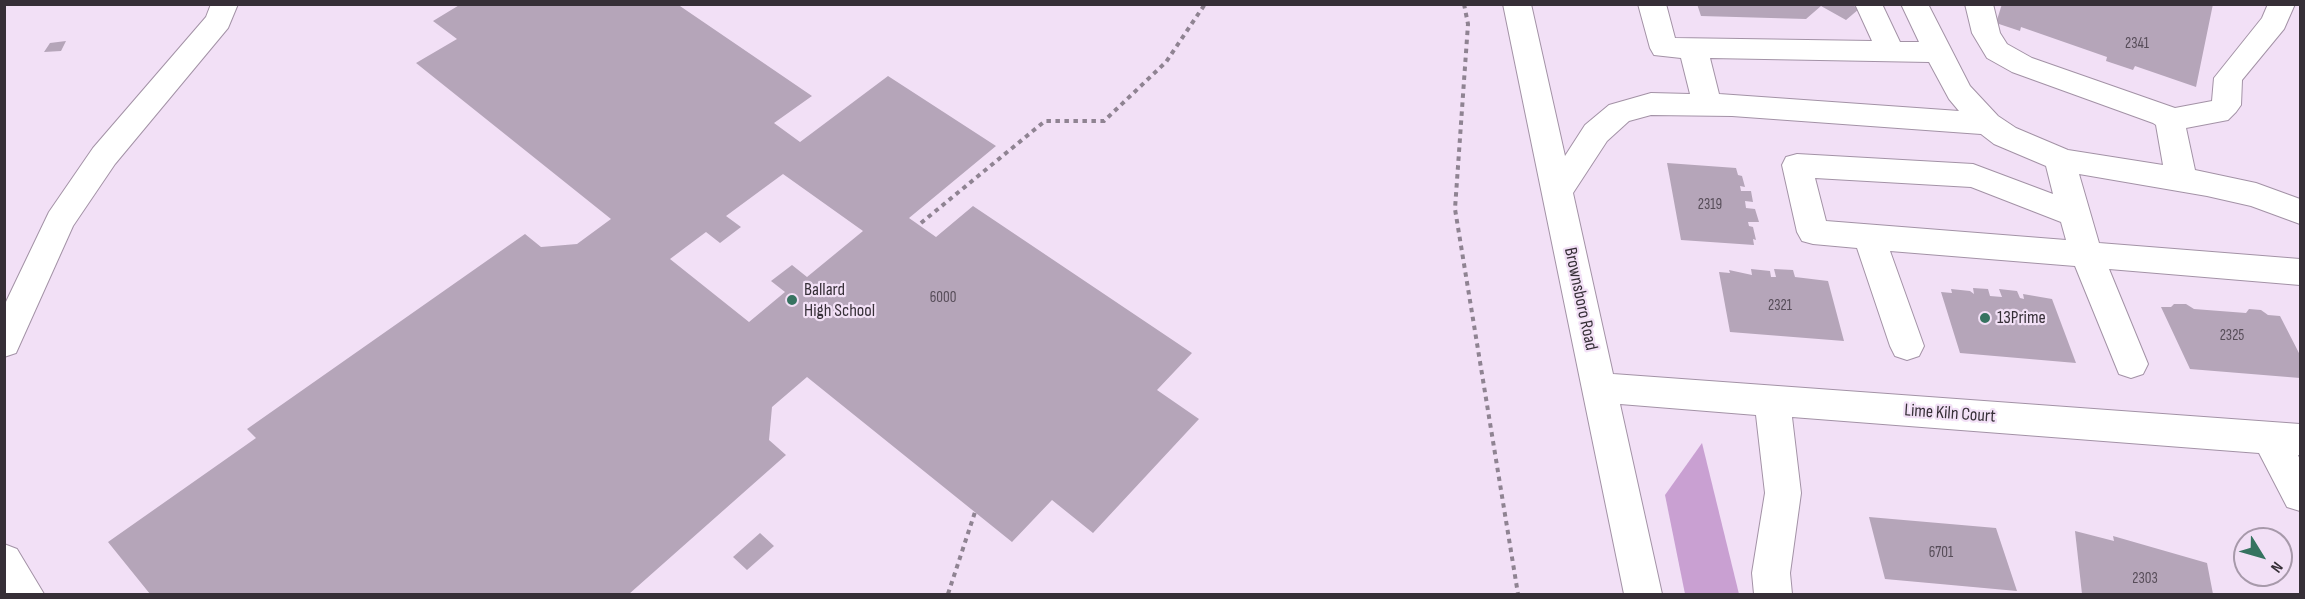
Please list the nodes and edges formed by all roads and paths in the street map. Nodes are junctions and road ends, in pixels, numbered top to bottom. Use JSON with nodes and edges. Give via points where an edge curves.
{"nodes":[{"id":1,"x":225,"y":4,"type":"edge"},
{"id":2,"x":1205,"y":4,"type":"edge"},
{"id":3,"x":1464,"y":4,"type":"edge"},
{"id":4,"x":1517,"y":4,"type":"edge"},
{"id":5,"x":1652,"y":4,"type":"edge"},
{"id":6,"x":1868,"y":4,"type":"edge"},
{"id":7,"x":1914,"y":4,"type":"edge"},
{"id":8,"x":1978,"y":4,"type":"edge"},
{"id":9,"x":2282,"y":4,"type":"edge"},
{"id":10,"x":1693,"y":48,"type":"junction"},
{"id":11,"x":1891,"y":52,"type":"junction"},
{"id":12,"x":1938,"y":52,"type":"junction"},
{"id":13,"x":1707,"y":105,"type":"junction"},
{"id":14,"x":2170,"y":120,"type":"junction"},
{"id":15,"x":1988,"y":124,"type":"junction"},
{"id":16,"x":2059,"y":159,"type":"junction"},
{"id":17,"x":2181,"y":180,"type":"junction"},
{"id":18,"x":1557,"y":192,"type":"junction"},
{"id":19,"x":2300,"y":213,"type":"edge"},
{"id":20,"x":2074,"y":214,"type":"junction"},
{"id":21,"x":921,"y":223,"type":"dead end"},
{"id":22,"x":1869,"y":237,"type":"junction"},
{"id":23,"x":2086,"y":253,"type":"junction"},
{"id":24,"x":2301,"y":272,"type":"edge"},
{"id":25,"x":4,"y":343,"type":"edge"},
{"id":26,"x":1907,"y":346,"type":"dead end"},
{"id":27,"x":2131,"y":364,"type":"dead end"},
{"id":28,"x":1599,"y":388,"type":"junction"},
{"id":29,"x":1772,"y":401,"type":"junction"},
{"id":30,"x":2285,"y":439,"type":"edge"},
{"id":31,"x":2301,"y":495,"type":"edge"},
{"id":32,"x":976,"y":509,"type":"dead end"},
{"id":33,"x":4,"y":561,"type":"edge"},
{"id":34,"x":25,"y":594,"type":"edge"},
{"id":35,"x":948,"y":594,"type":"edge"},
{"id":36,"x":1518,"y":594,"type":"edge"},
{"id":37,"x":1643,"y":594,"type":"edge"},
{"id":38,"x":1773,"y":594,"type":"edge"}],
"edges":[{"from":1,"to":25,"type":"street","via":[[218,21],[104,156],[60,221]]},
{"from":2,"to":21,"type":"path","via":[[1166,62],[1104,121],[1045,121]]},
{"from":3,"to":36,"type":"path","via":[[1468,24],[1455,209]]},
{"from":4,"to":18,"type":"street","name":"Brownsboro Road"},
{"from":5,"to":10,"type":"street","via":[[1665,48]]},
{"from":6,"to":11,"type":"street"},
{"from":7,"to":12,"type":"street"},
{"from":8,"to":14,"type":"street","via":[[1986,33],[1997,51],[2022,65]]},
{"from":9,"to":14,"type":"street","via":[[2274,22],[2228,78],[2226,105],[2218,112]]},
{"from":10,"to":11,"type":"street"},
{"from":10,"to":13,"type":"street"},
{"from":11,"to":12,"type":"street"},
{"from":12,"to":15,"type":"street","via":[[1959,92]]},
{"from":13,"to":15,"type":"street"},
{"from":13,"to":18,"type":"street","via":[[1651,104],[1619,114],[1596,133]]},
{"from":14,"to":17,"type":"street"},
{"from":15,"to":16,"type":"street","via":[[2022,145]]},
{"from":16,"to":17,"type":"street"},
{"from":16,"to":20,"type":"street"},
{"from":17,"to":19,"type":"street","via":[[2256,195]]},
{"from":18,"to":28,"type":"street","name":"Brownsboro Road"},
{"from":20,"to":22,"type":"street","via":[[1973,176],[1797,165],[1813,232]]},
{"from":20,"to":23,"type":"street"},
{"from":22,"to":23,"type":"street"},
{"from":22,"to":26,"type":"street"},
{"from":23,"to":24,"type":"street"},
{"from":23,"to":27,"type":"street"},
{"from":28,"to":29,"type":"street","name":"Lime Kiln Court"},
{"from":28,"to":37,"type":"street","name":"Brownsboro Road"},
{"from":29,"to":30,"type":"street","name":"Lime Kiln Court"},
{"from":29,"to":38,"type":"street","via":[[1783,493],[1772,573]]},
{"from":30,"to":31,"type":"street"},
{"from":32,"to":35,"type":"path"},
{"from":33,"to":34,"type":"street"}]}
